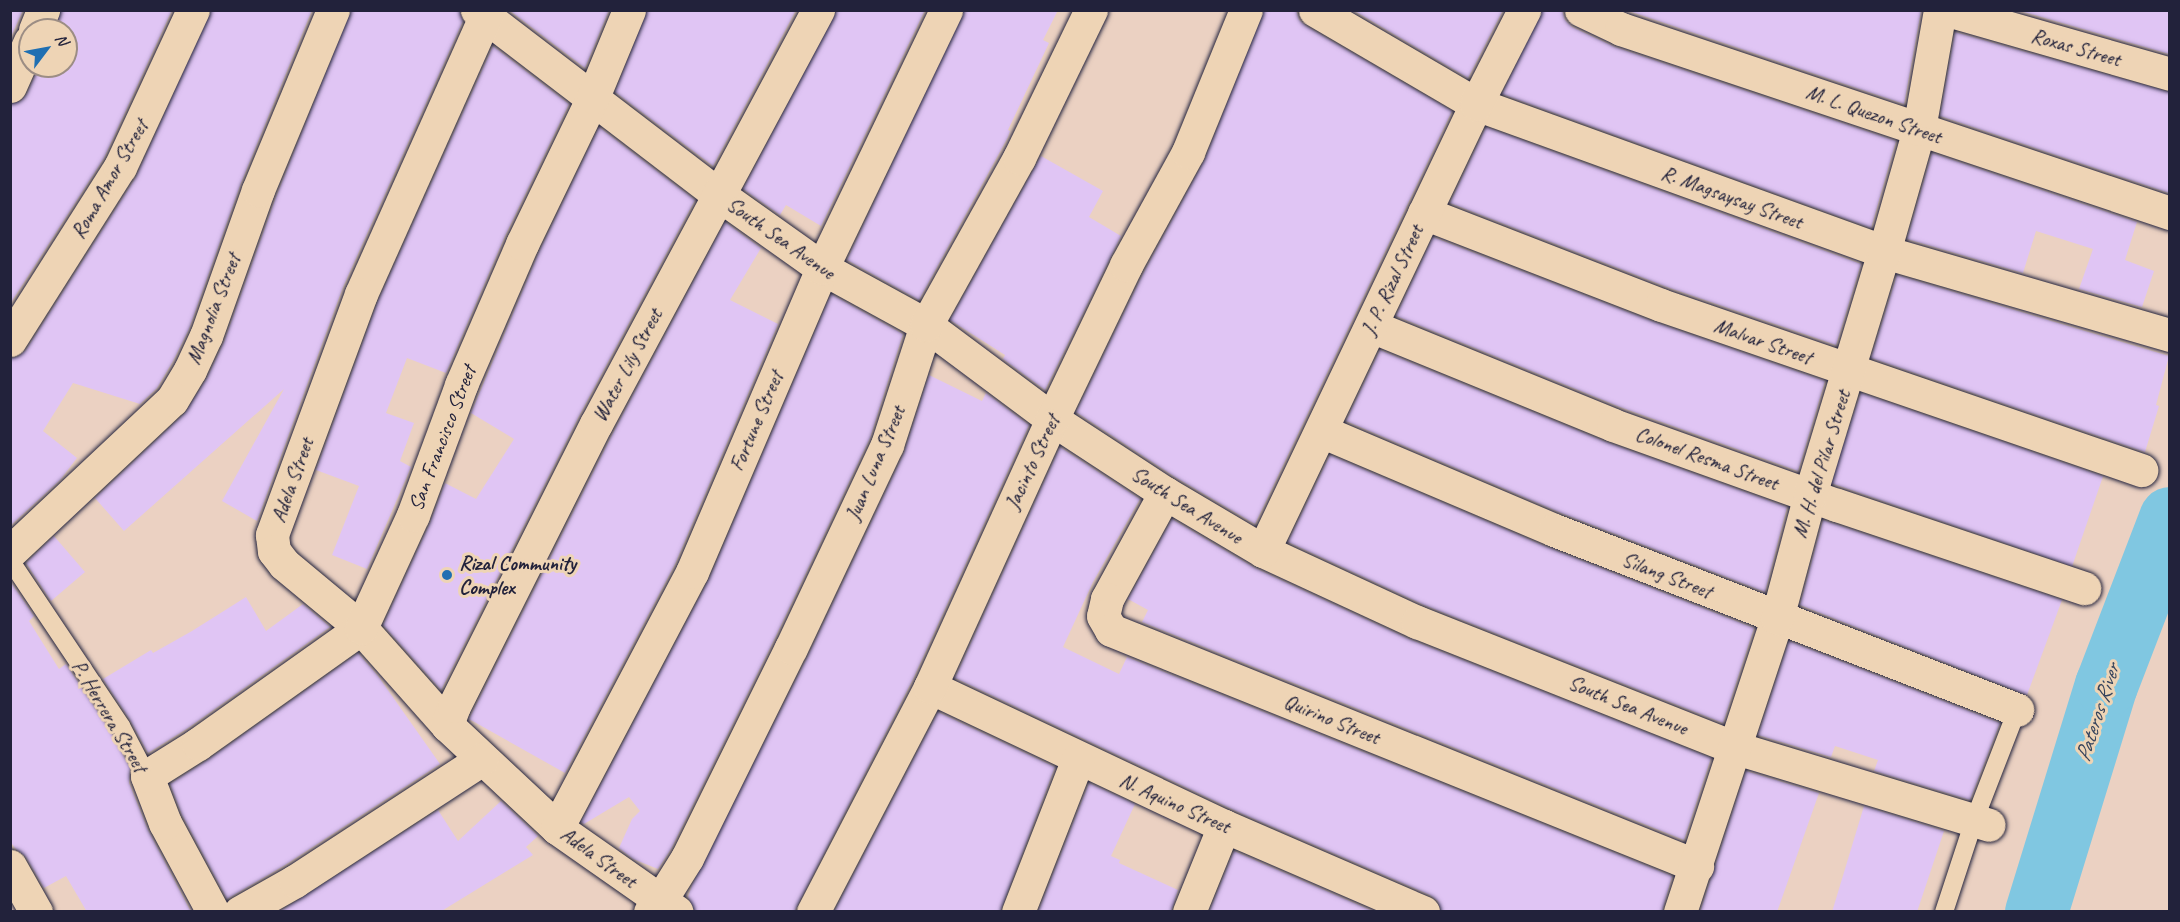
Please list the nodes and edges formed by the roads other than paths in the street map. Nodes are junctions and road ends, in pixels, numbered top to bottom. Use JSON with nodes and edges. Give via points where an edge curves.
{"nodes":[{"id":1,"x":193,"y":10,"type":"edge"},
{"id":2,"x":333,"y":10,"type":"edge"},
{"id":3,"x":630,"y":10,"type":"edge"},
{"id":4,"x":818,"y":10,"type":"edge"},
{"id":5,"x":946,"y":10,"type":"edge"},
{"id":6,"x":1091,"y":10,"type":"edge"},
{"id":7,"x":1246,"y":10,"type":"edge"},
{"id":8,"x":1315,"y":10,"type":"edge"},
{"id":9,"x":1524,"y":10,"type":"edge"},
{"id":10,"x":1581,"y":10,"type":"edge"},
{"id":11,"x":1940,"y":10,"type":"edge"},
{"id":12,"x":1947,"y":10,"type":"edge"},
{"id":13,"x":483,"y":13,"type":"edge"},
{"id":14,"x":18,"y":68,"type":"edge"},
{"id":15,"x":2169,"y":74,"type":"edge"},
{"id":16,"x":10,"y":86,"type":"edge"},
{"id":17,"x":593,"y":97,"type":"junction"},
{"id":18,"x":1476,"y":104,"type":"junction"},
{"id":19,"x":1919,"y":129,"type":"junction"},
{"id":20,"x":718,"y":194,"type":"junction"},
{"id":21,"x":1424,"y":213,"type":"junction"},
{"id":22,"x":2169,"y":213,"type":"edge"},
{"id":23,"x":1884,"y":252,"type":"junction"},
{"id":24,"x":822,"y":268,"type":"junction"},
{"id":25,"x":926,"y":325,"type":"junction"},
{"id":26,"x":1371,"y":326,"type":"junction"},
{"id":27,"x":2169,"y":335,"type":"edge"},
{"id":28,"x":10,"y":340,"type":"edge"},
{"id":29,"x":1849,"y":372,"type":"junction"},
{"id":30,"x":1052,"y":419,"type":"junction"},
{"id":31,"x":1321,"y":431,"type":"junction"},
{"id":32,"x":2140,"y":470,"type":"dead end"},
{"id":33,"x":1165,"y":493,"type":"junction"},
{"id":34,"x":1810,"y":495,"type":"junction"},
{"id":35,"x":1263,"y":551,"type":"junction"},
{"id":36,"x":10,"y":552,"type":"edge"},
{"id":37,"x":10,"y":560,"type":"edge"},
{"id":38,"x":2084,"y":588,"type":"dead end"},
{"id":39,"x":1777,"y":618,"type":"junction"},
{"id":40,"x":361,"y":628,"type":"junction"},
{"id":41,"x":930,"y":687,"type":"junction"},
{"id":42,"x":2017,"y":710,"type":"joint"},
{"id":43,"x":447,"y":725,"type":"junction"},
{"id":44,"x":1736,"y":748,"type":"junction"},
{"id":45,"x":482,"y":759,"type":"junction"},
{"id":46,"x":1078,"y":759,"type":"junction"},
{"id":47,"x":147,"y":776,"type":"junction"},
{"id":48,"x":1982,"y":823,"type":"junction"},
{"id":49,"x":1224,"y":826,"type":"junction"},
{"id":50,"x":557,"y":828,"type":"junction"},
{"id":51,"x":10,"y":866,"type":"edge"},
{"id":52,"x":1697,"y":866,"type":"junction"},
{"id":53,"x":1360,"y":899,"type":"edge"},
{"id":54,"x":662,"y":908,"type":"edge"},
{"id":55,"x":36,"y":912,"type":"edge"},
{"id":56,"x":213,"y":912,"type":"edge"},
{"id":57,"x":240,"y":912,"type":"edge"},
{"id":58,"x":813,"y":912,"type":"edge"},
{"id":59,"x":1018,"y":912,"type":"edge"},
{"id":60,"x":1189,"y":912,"type":"edge"},
{"id":61,"x":1423,"y":912,"type":"edge"},
{"id":62,"x":1680,"y":912,"type":"edge"},
{"id":63,"x":1944,"y":912,"type":"edge"}],
"edges":[{"from":1,"to":28,"type":"street","name":"Roma Amor Street","via":[[120,167]]},
{"from":2,"to":36,"type":"street","name":"Magnolia Street","via":[[258,190],[206,336],[184,380],[172,400]]},
{"from":3,"to":17,"type":"street","name":"San Francisco Street"},
{"from":4,"to":20,"type":"street","name":"Water Lily Street"},
{"from":5,"to":24,"type":"street","name":"Fortune Street"},
{"from":6,"to":25,"type":"street","name":"Juan Luna Street","via":[[1019,158]]},
{"from":7,"to":30,"type":"street","name":"Jacinto Street","via":[[1188,152],[1126,265]]},
{"from":8,"to":18,"type":"street","name":"R. Magsaysay Street"},
{"from":9,"to":18,"type":"street","name":"J. P. Rizal Street"},
{"from":10,"to":19,"type":"street","name":"M. L. Quezon Street","via":[[1620,29]]},
{"from":11,"to":19,"type":"street","name":"M. H. del Pilar Street"},
{"from":12,"to":15,"type":"street","name":"Roxas Street"},
{"from":13,"to":17,"type":"street","name":"South Sea Avenue"},
{"from":13,"to":40,"type":"street","name":"Adela Street","via":[[361,294],[272,535],[274,550],[284,564]]},
{"from":14,"to":16,"type":"street"},
{"from":17,"to":20,"type":"street","name":"South Sea Avenue"},
{"from":17,"to":40,"type":"street","name":"San Francisco Street","via":[[522,244],[461,385],[413,515]]},
{"from":18,"to":21,"type":"street","name":"J. P. Rizal Street"},
{"from":18,"to":23,"type":"street","name":"R. Magsaysay Street"},
{"from":19,"to":22,"type":"street","name":"M. L. Quezon Street"},
{"from":19,"to":23,"type":"street","name":"M. H. del Pilar Street"},
{"from":20,"to":24,"type":"street","name":"South Sea Avenue"},
{"from":20,"to":43,"type":"street","name":"Water Lily Street","via":[[596,424]]},
{"from":21,"to":26,"type":"street","name":"J. P. Rizal Street"},
{"from":21,"to":29,"type":"street","name":"Malvar Street","via":[[1661,305]]},
{"from":23,"to":27,"type":"street","name":"R. Magsaysay Street"},
{"from":23,"to":29,"type":"street","name":"M. H. del Pilar Street"},
{"from":24,"to":25,"type":"street","name":"South Sea Avenue"},
{"from":24,"to":50,"type":"street","name":"Fortune Street","via":[[692,572]]},
{"from":25,"to":30,"type":"street","name":"South Sea Avenue"},
{"from":25,"to":54,"type":"street","name":"Juan Luna Street","via":[[887,444]]},
{"from":26,"to":31,"type":"street","name":"J. P. Rizal Street"},
{"from":26,"to":34,"type":"street","name":"Colonel Resma Street","via":[[1613,425]]},
{"from":29,"to":32,"type":"street","name":"Malvar Street"},
{"from":29,"to":34,"type":"street","name":"M. H. del Pilar Street"},
{"from":30,"to":33,"type":"street","name":"South Sea Avenue"},
{"from":30,"to":41,"type":"street","name":"Jacinto Street"},
{"from":31,"to":35,"type":"street","name":"J. P. Rizal Street"},
{"from":31,"to":39,"type":"street","name":"Silang Street","via":[[1554,530]]},
{"from":33,"to":35,"type":"street","name":"South Sea Avenue"},
{"from":33,"to":52,"type":"street","name":"Quirino Street","via":[[1107,599],[1102,616],[1111,630]]},
{"from":34,"to":38,"type":"street","name":"Colonel Resma Street"},
{"from":34,"to":39,"type":"street","name":"M. H. del Pilar Street"},
{"from":35,"to":44,"type":"street","name":"South Sea Avenue","via":[[1417,622]]},
{"from":37,"to":47,"type":"lane","name":"P. Herrera Street","via":[[121,726]]},
{"from":39,"to":42,"type":"street","name":"Silang Street"},
{"from":39,"to":44,"type":"street","name":"M. H. del Pilar Street"},
{"from":40,"to":43,"type":"street","name":"Adela Street"},
{"from":40,"to":47,"type":"street","name":"San Francisco Street"},
{"from":41,"to":46,"type":"street","name":"N. Aquino Street"},
{"from":41,"to":58,"type":"street","name":"Jacinto Street"},
{"from":42,"to":48,"type":"lane"},
{"from":43,"to":45,"type":"street","name":"Adela Street"},
{"from":44,"to":48,"type":"street","name":"South Sea Avenue"},
{"from":44,"to":52,"type":"street","name":"M. H. del Pilar Street"},
{"from":45,"to":50,"type":"street","name":"Adela Street"},
{"from":45,"to":57,"type":"street","via":[[295,881]]},
{"from":46,"to":49,"type":"street","name":"N. Aquino Street"},
{"from":46,"to":59,"type":"street"},
{"from":47,"to":56,"type":"street","name":"P. Herrera Street","via":[[165,823]]},
{"from":48,"to":63,"type":"lane"},
{"from":49,"to":53,"type":"street","name":"N. Aquino Street"},
{"from":49,"to":60,"type":"street"},
{"from":50,"to":54,"type":"street","name":"Adela Street"},
{"from":51,"to":55,"type":"street"},
{"from":52,"to":62,"type":"street","name":"M. H. del Pilar Street"},
{"from":53,"to":61,"type":"street","name":"N. Aquino Street"}]}
